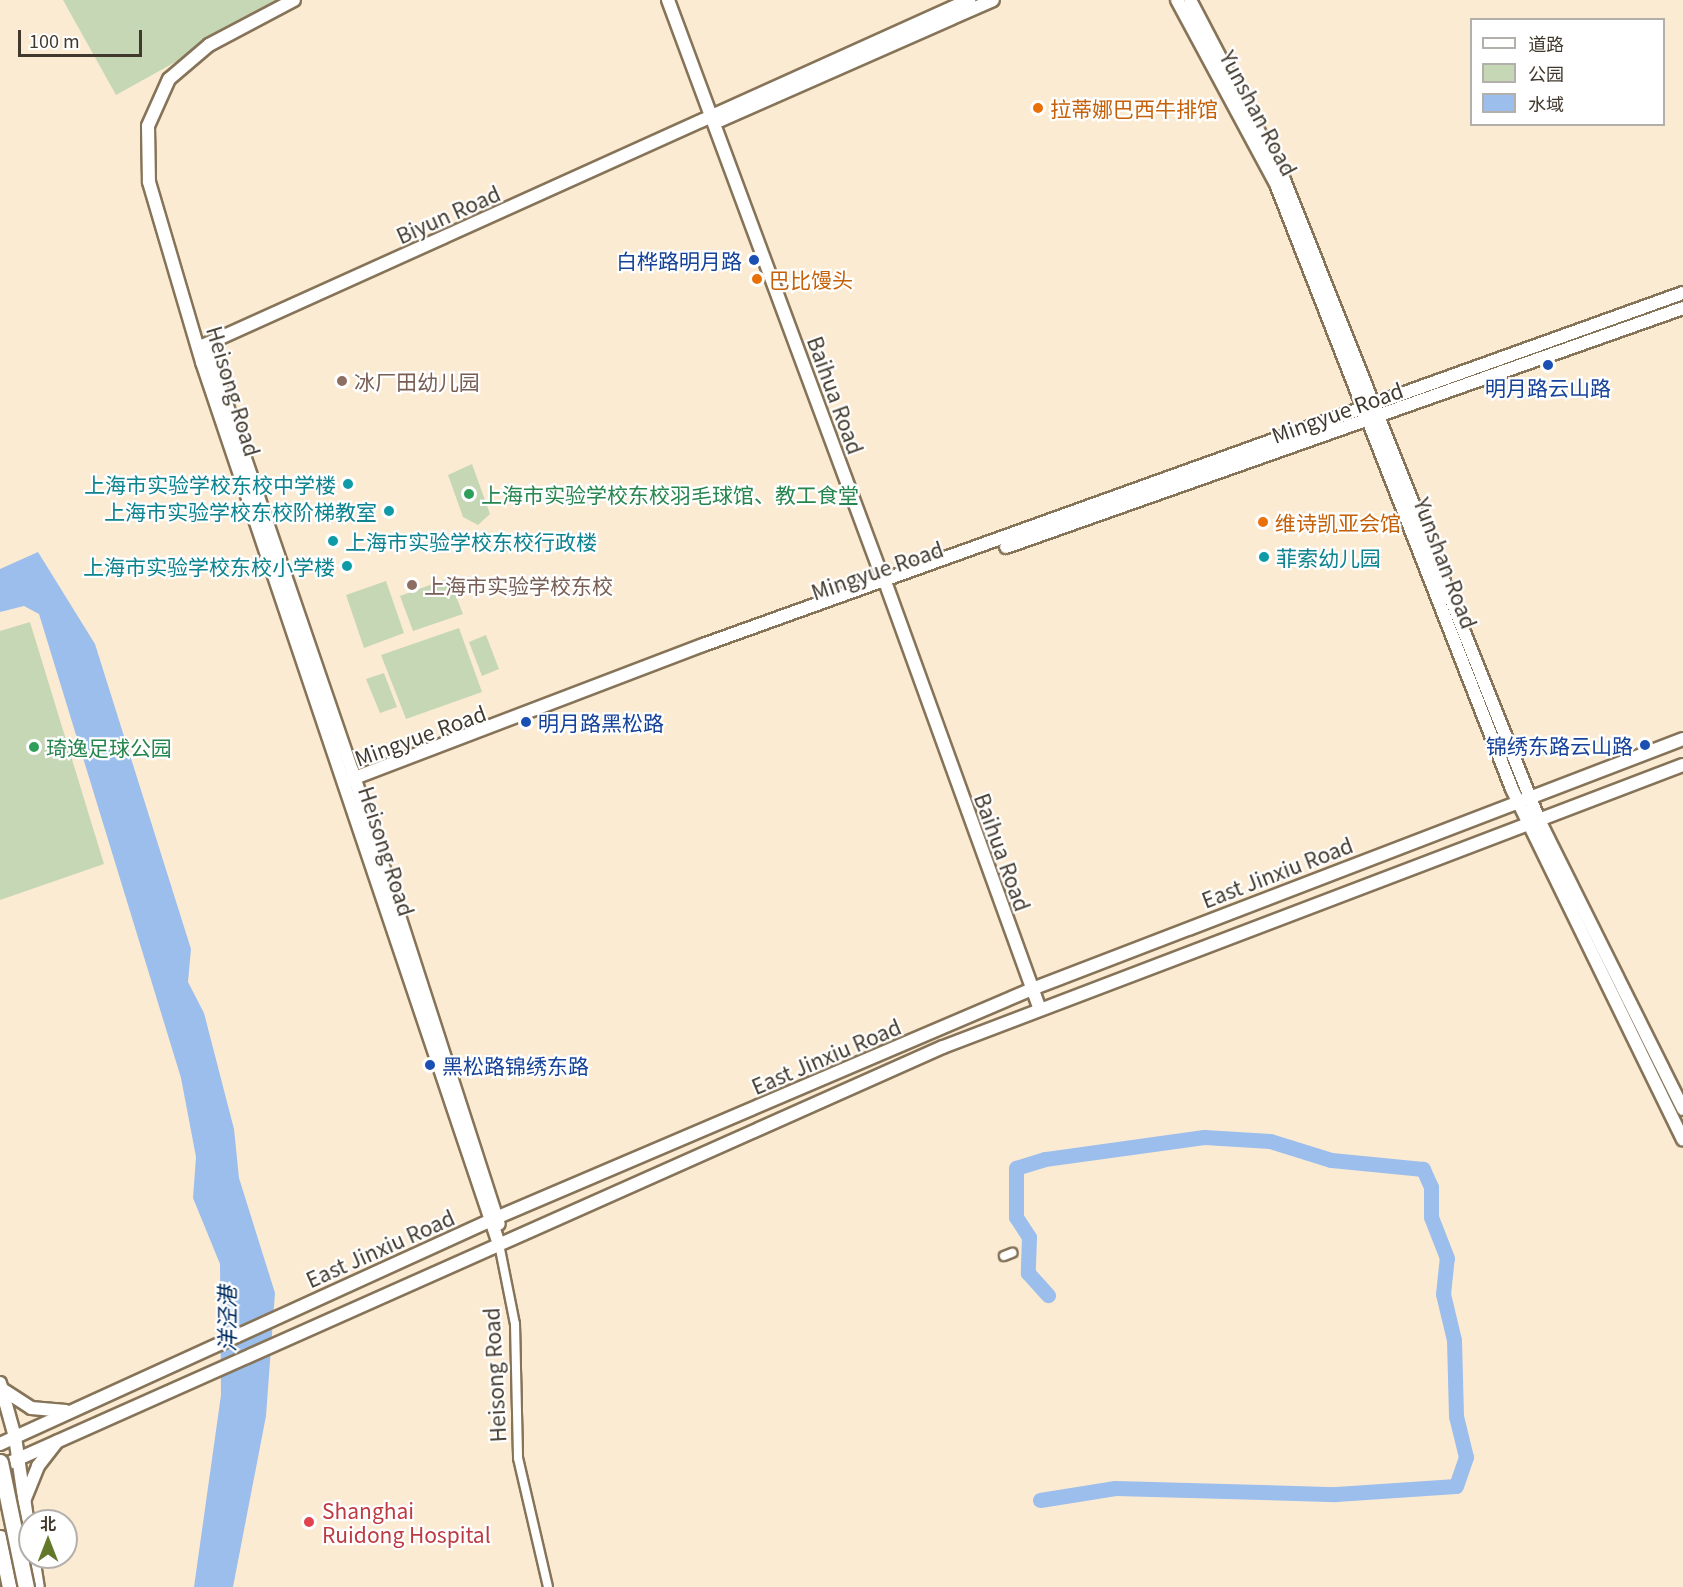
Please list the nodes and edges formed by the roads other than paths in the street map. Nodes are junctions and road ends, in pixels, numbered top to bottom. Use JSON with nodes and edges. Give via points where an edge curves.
{"nodes":[{"id":1,"x":294,"y":0,"type":"edge"},
{"id":2,"x":668,"y":0,"type":"edge"},
{"id":3,"x":969,"y":0,"type":"edge"},
{"id":4,"x":993,"y":0,"type":"edge"},
{"id":5,"x":1176,"y":0,"type":"edge"},
{"id":6,"x":1190,"y":0,"type":"edge"},
{"id":7,"x":712,"y":117,"type":"junction"},
{"id":8,"x":1683,"y":293,"type":"edge"},
{"id":9,"x":1683,"y":308,"type":"edge"},
{"id":10,"x":200,"y":346,"type":"junction"},
{"id":11,"x":1370,"y":406,"type":"junction"},
{"id":12,"x":1375,"y":419,"type":"junction"},
{"id":13,"x":885,"y":585,"type":"junction"},
{"id":14,"x":1683,"y":739,"type":"edge"},
{"id":15,"x":1683,"y":765,"type":"edge"},
{"id":16,"x":352,"y":779,"type":"junction"},
{"id":17,"x":1522,"y":797,"type":"junction"},
{"id":18,"x":1533,"y":822,"type":"junction"},
{"id":19,"x":1032,"y":989,"type":"junction"},
{"id":20,"x":1039,"y":1008,"type":"junction"},
{"id":21,"x":1683,"y":1109,"type":"edge"},
{"id":22,"x":1683,"y":1139,"type":"edge"},
{"id":23,"x":494,"y":1219,"type":"junction"},
{"id":24,"x":499,"y":1244,"type":"junction"},
{"id":25,"x":1,"y":1386,"type":"edge"},
{"id":26,"x":70,"y":1411,"type":"junction"},
{"id":27,"x":15,"y":1437,"type":"junction"},
{"id":28,"x":59,"y":1440,"type":"junction"},
{"id":29,"x":0,"y":1444,"type":"edge"},
{"id":30,"x":18,"y":1458,"type":"junction"},
{"id":31,"x":0,"y":1464,"type":"edge"},
{"id":32,"x":24,"y":1501,"type":"junction"},
{"id":33,"x":25,"y":1509,"type":"edge"},
{"id":34,"x":0,"y":1538,"type":"edge"},
{"id":35,"x":35,"y":1569,"type":"edge"},
{"id":36,"x":10,"y":1587,"type":"edge"},
{"id":37,"x":26,"y":1587,"type":"edge"},
{"id":38,"x":38,"y":1587,"type":"edge"},
{"id":39,"x":548,"y":1587,"type":"edge"}],
"edges":[{"from":1,"to":10,"type":"main road","name":"Heisong Road","via":[[188,60],[156,102],[145,153],[149,182]]},
{"from":2,"to":7,"type":"main road","name":"Baihua Road"},
{"from":3,"to":7,"type":"main road","name":"Biyun Road"},
{"from":4,"to":7,"type":"main road","name":"Biyun Road","via":[[721,120]]},
{"from":5,"to":11,"type":"main road","name":"Yunshan Road","via":[[1276,184]]},
{"from":6,"to":11,"type":"main road","name":"Yunshan Road","via":[[1284,180]]},
{"from":7,"to":10,"type":"main road","name":"Biyun Road"},
{"from":7,"to":13,"type":"main road","name":"Baihua Road"},
{"from":8,"to":11,"type":"main road","name":"Mingyue Road"},
{"from":9,"to":12,"type":"main road","name":"Mingyue Road"},
{"from":10,"to":16,"type":"main road","name":"Heisong Road"},
{"from":11,"to":12,"type":"main road","name":"Yunshan Road"},
{"from":11,"to":13,"type":"main road","name":"Mingyue Road"},
{"from":12,"to":13,"type":"main road","name":"Mingyue Road"},
{"from":12,"to":17,"type":"main road","name":"Yunshan Road"},
{"from":13,"to":16,"type":"main road","name":"Mingyue Road"},
{"from":13,"to":19,"type":"main road","name":"Baihua Road"},
{"from":14,"to":17,"type":"main road","name":"East Jinxiu Road"},
{"from":15,"to":18,"type":"main road","name":"East Jinxiu Road"},
{"from":16,"to":23,"type":"main road","name":"Heisong Road"},
{"from":17,"to":18,"type":"main road","name":"Yunshan Road"},
{"from":17,"to":19,"type":"main road","name":"East Jinxiu Road"},
{"from":18,"to":20,"type":"main road","name":"East Jinxiu Road"},
{"from":18,"to":21,"type":"main road","name":"Yunshan Road"},
{"from":18,"to":22,"type":"main road","name":"Yunshan Road"},
{"from":19,"to":20,"type":"main road","name":"Baihua Road"},
{"from":19,"to":23,"type":"main road","name":"East Jinxiu Road"},
{"from":20,"to":24,"type":"main road","name":"East Jinxiu Road"},
{"from":23,"to":24,"type":"main road","name":"Heisong Road"},
{"from":23,"to":26,"type":"main road","name":"East Jinxiu Road","via":[[217,1341]]},
{"from":24,"to":28,"type":"main road","name":"East Jinxiu Road"},
{"from":24,"to":39,"type":"street","name":"Heisong Road","via":[[515,1324],[518,1458]]},
{"from":25,"to":26,"type":"main road","via":[[31,1408]]},
{"from":25,"to":27,"type":"main road"},
{"from":26,"to":27,"type":"main road","name":"East Jinxiu Road"},
{"from":27,"to":29,"type":"main road","name":"East Jinxiu Road"},
{"from":27,"to":30,"type":"main road"},
{"from":28,"to":30,"type":"main road","name":"East Jinxiu Road"},
{"from":28,"to":32,"type":"main road","via":[[38,1466]]},
{"from":30,"to":31,"type":"main road","name":"East Jinxiu Road"},
{"from":30,"to":32,"type":"main road"},
{"from":31,"to":37,"type":"highway","bridge":true},
{"from":32,"to":33,"type":"main road"},
{"from":34,"to":36,"type":"highway"},
{"from":35,"to":38,"type":"main road"}]}
